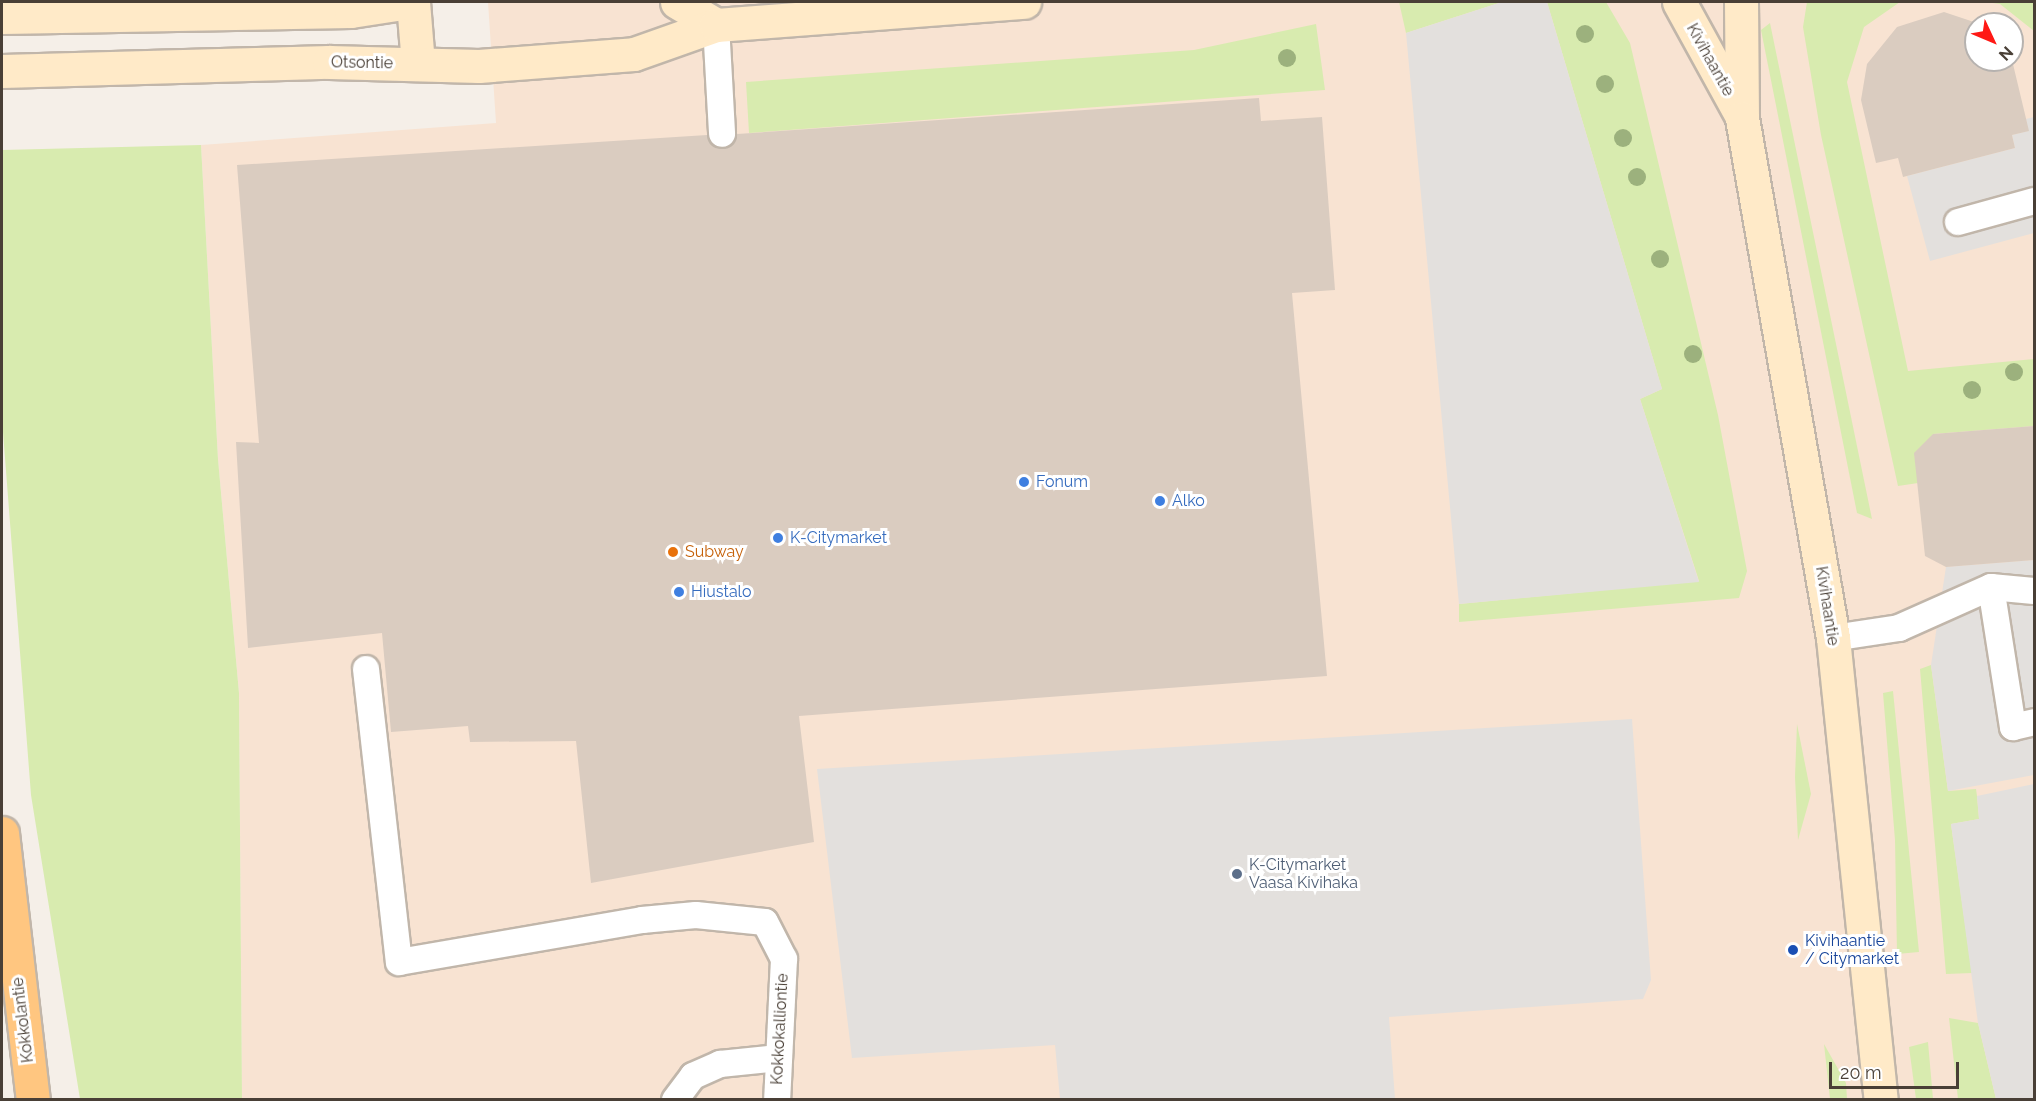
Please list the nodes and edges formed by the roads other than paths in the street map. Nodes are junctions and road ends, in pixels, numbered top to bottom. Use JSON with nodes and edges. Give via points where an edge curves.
{"nodes":[{"id":1,"x":411,"y":2,"type":"edge"},
{"id":2,"x":677,"y":2,"type":"edge"},
{"id":3,"x":1024,"y":2,"type":"edge"},
{"id":4,"x":1678,"y":2,"type":"edge"},
{"id":5,"x":1741,"y":2,"type":"edge"},
{"id":6,"x":2,"y":17,"type":"edge"},
{"id":7,"x":716,"y":25,"type":"junction"},
{"id":8,"x":418,"y":64,"type":"junction"},
{"id":9,"x":2,"y":71,"type":"edge"},
{"id":10,"x":1742,"y":118,"type":"junction"},
{"id":11,"x":723,"y":134,"type":"dead end"},
{"id":12,"x":2034,"y":201,"type":"edge"},
{"id":13,"x":1958,"y":222,"type":"dead end"},
{"id":14,"x":1991,"y":587,"type":"junction"},
{"id":15,"x":2034,"y":591,"type":"edge"},
{"id":16,"x":1833,"y":638,"type":"junction"},
{"id":17,"x":366,"y":669,"type":"dead end"},
{"id":18,"x":2034,"y":722,"type":"edge"},
{"id":19,"x":2,"y":833,"type":"edge"},
{"id":20,"x":779,"y":1058,"type":"junction"},
{"id":21,"x":33,"y":1100,"type":"edge"},
{"id":22,"x":675,"y":1100,"type":"edge"},
{"id":23,"x":777,"y":1100,"type":"edge"},
{"id":24,"x":1881,"y":1100,"type":"edge"}],
"edges":[{"from":1,"to":6,"type":"main road","via":[[351,11]]},
{"from":1,"to":8,"type":"main road"},
{"from":2,"to":7,"type":"main road"},
{"from":3,"to":7,"type":"main road","name":"Otsontie"},
{"from":4,"to":10,"type":"main road","name":"Kivihaantie"},
{"from":5,"to":10,"type":"main road","name":"Kivihaantie"},
{"from":7,"to":8,"type":"main road","name":"Otsontie","via":[[634,54],[479,66]]},
{"from":7,"to":11,"type":"lane"},
{"from":8,"to":9,"type":"main road","name":"Otsontie"},
{"from":10,"to":16,"type":"main road","name":"Kivihaantie"},
{"from":12,"to":13,"type":"lane"},
{"from":14,"to":15,"type":"lane"},
{"from":14,"to":16,"type":"lane","via":[[1899,628]]},
{"from":14,"to":18,"type":"lane","via":[[2013,727]]},
{"from":16,"to":24,"type":"main road","name":"Kivihaantie"},
{"from":17,"to":20,"type":"lane","name":"Kokkokalliontie","via":[[399,962],[696,915],[765,922],[784,959]]},
{"from":19,"to":21,"type":"highway","name":"Kokkolantie"},
{"from":20,"to":22,"type":"lane","via":[[720,1064],[693,1076]]},
{"from":20,"to":23,"type":"lane","name":"Kokkokalliontie"}]}
